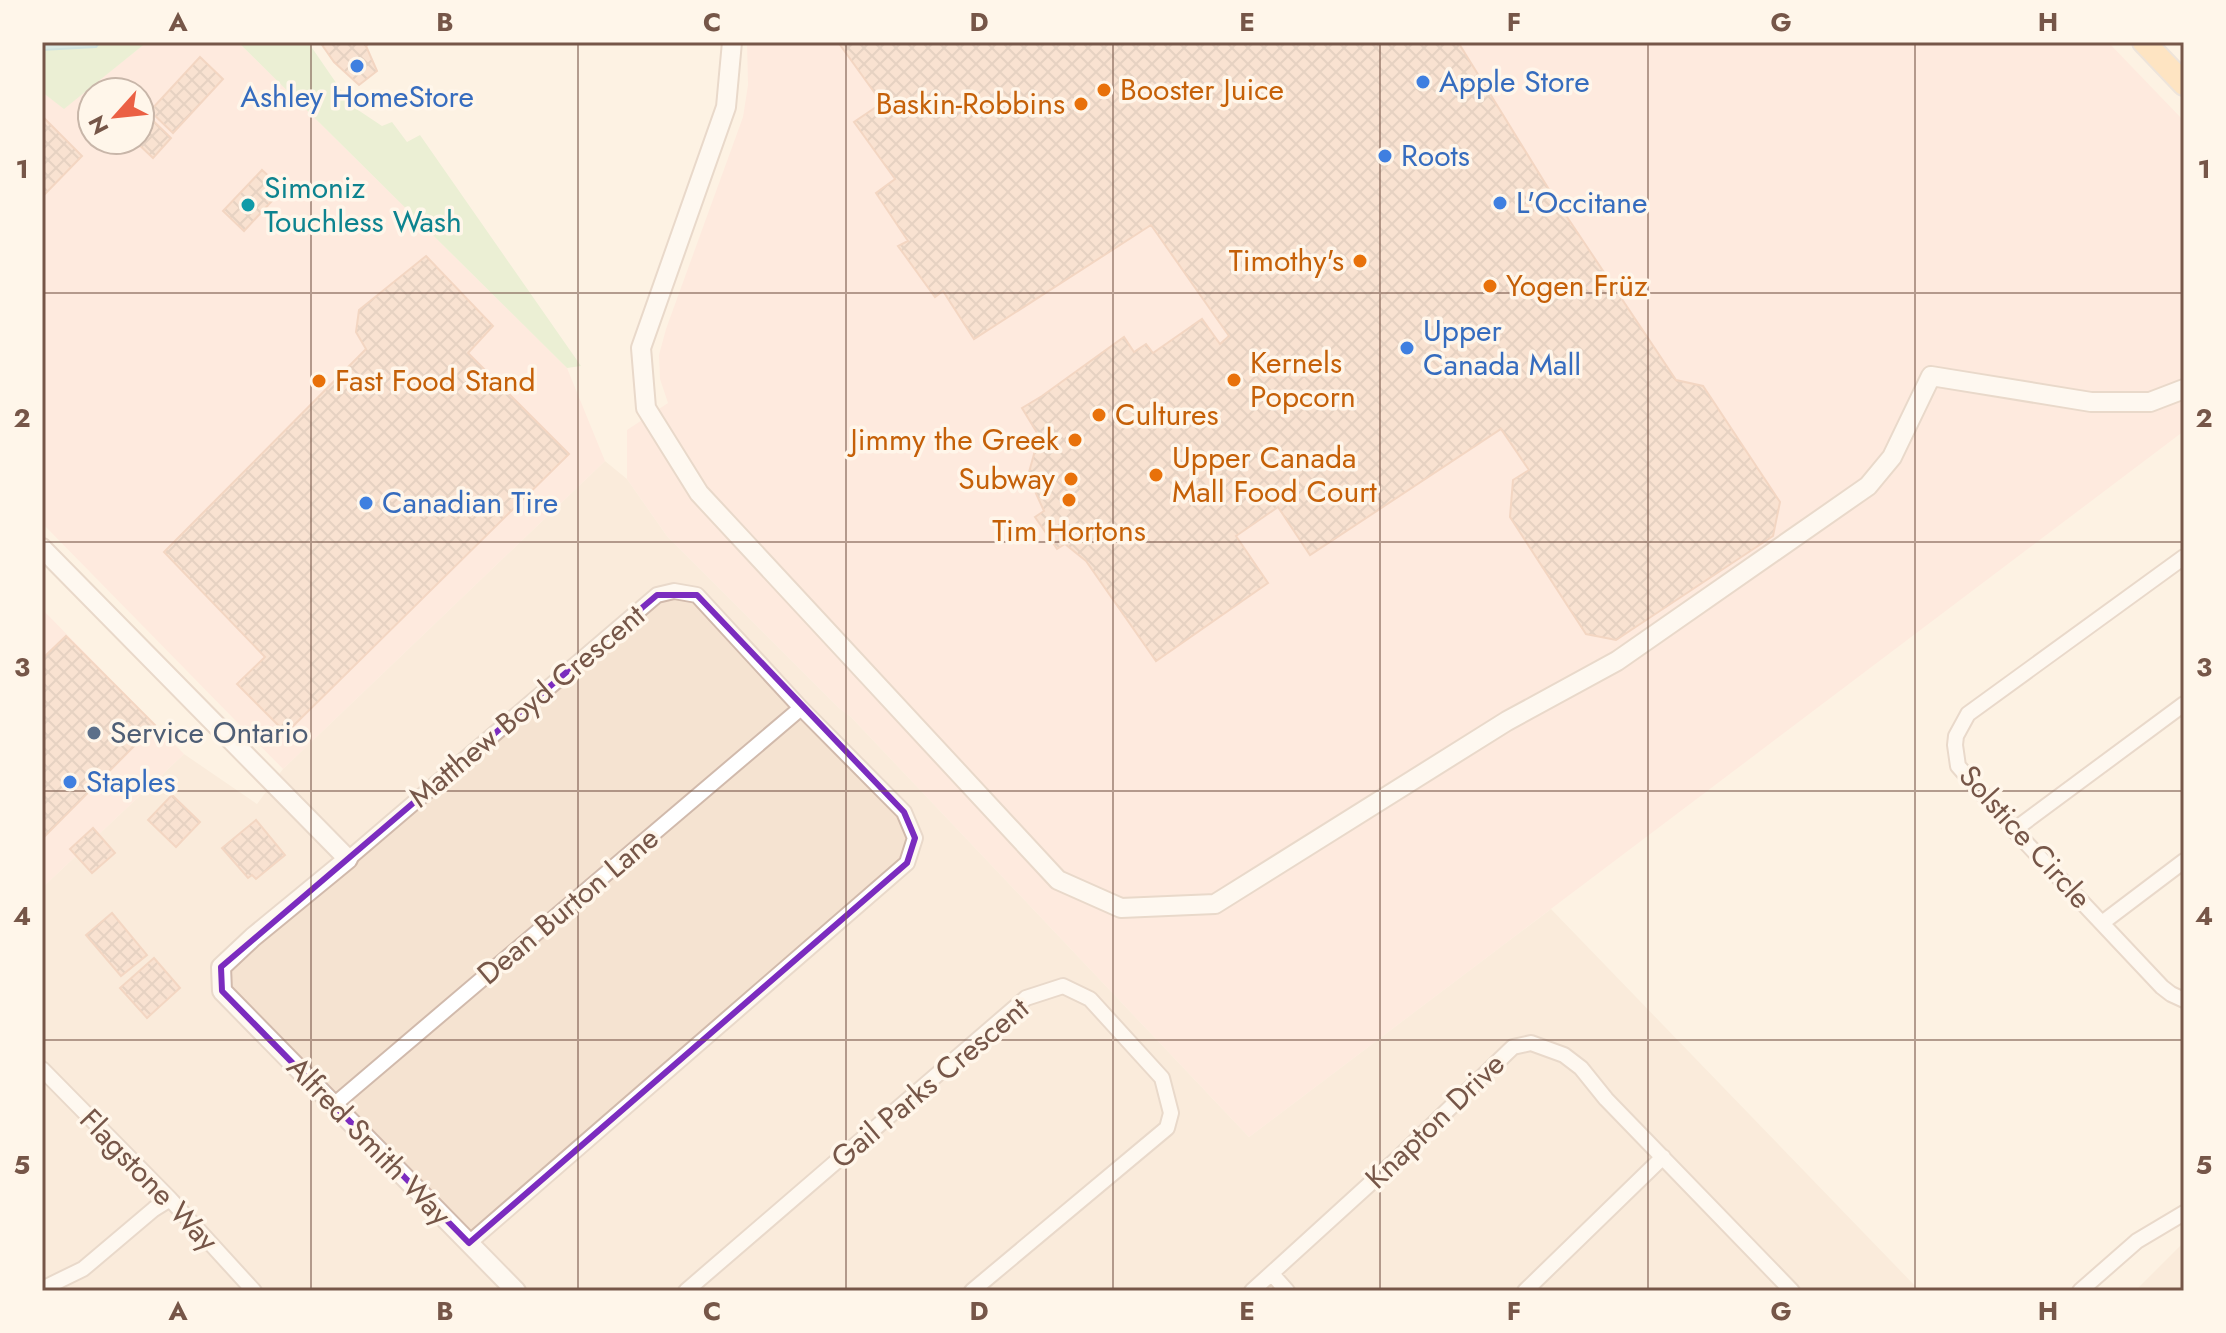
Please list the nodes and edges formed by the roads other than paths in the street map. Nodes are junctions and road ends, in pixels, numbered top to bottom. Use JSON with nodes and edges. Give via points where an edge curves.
{"nodes":[{"id":1,"x":732,"y":42,"type":"edge"},
{"id":2,"x":2144,"y":42,"type":"edge"},
{"id":3,"x":2184,"y":84,"type":"edge"},
{"id":4,"x":2184,"y":389,"type":"edge"},
{"id":5,"x":42,"y":548,"type":"edge"},
{"id":6,"x":2184,"y":557,"type":"edge"},
{"id":7,"x":2184,"y":704,"type":"edge"},
{"id":8,"x":801,"y":708,"type":"junction"},
{"id":9,"x":2014,"y":830,"type":"junction"},
{"id":10,"x":348,"y":859,"type":"junction"},
{"id":11,"x":2184,"y":861,"type":"edge"},
{"id":12,"x":2102,"y":923,"type":"junction"},
{"id":13,"x":222,"y":991,"type":"joint"},
{"id":14,"x":2184,"y":1000,"type":"edge"},
{"id":15,"x":42,"y":1069,"type":"edge"},
{"id":16,"x":335,"y":1104,"type":"junction"},
{"id":17,"x":1663,"y":1157,"type":"junction"},
{"id":18,"x":170,"y":1199,"type":"junction"},
{"id":19,"x":2184,"y":1213,"type":"edge"},
{"id":20,"x":469,"y":1243,"type":"junction"},
{"id":21,"x":1272,"y":1274,"type":"junction"},
{"id":22,"x":42,"y":1289,"type":"edge"},
{"id":23,"x":254,"y":1291,"type":"edge"},
{"id":24,"x":516,"y":1291,"type":"edge"},
{"id":25,"x":686,"y":1291,"type":"edge"},
{"id":26,"x":972,"y":1291,"type":"edge"},
{"id":27,"x":1252,"y":1291,"type":"edge"},
{"id":28,"x":1287,"y":1291,"type":"edge"},
{"id":29,"x":1525,"y":1291,"type":"edge"},
{"id":30,"x":1791,"y":1291,"type":"edge"},
{"id":31,"x":2080,"y":1291,"type":"edge"}],
"edges":[{"from":1,"to":4,"type":"street","via":[[726,107],[641,348],[646,408],[699,493],[1058,880],[1121,908],[1215,904],[1507,721],[1617,661],[1868,486],[1892,457],[1931,376],[2091,402],[2150,402]]},
{"from":2,"to":3,"type":"main road"},
{"from":5,"to":10,"type":"street"},
{"from":6,"to":9,"type":"street","name":"Solstice Circle","via":[[1963,720],[1955,745],[1958,766]]},
{"from":7,"to":9,"type":"street"},
{"from":8,"to":10,"type":"street","name":"Matthew Boyd Crescent","via":[[697,595],[657,595]]},
{"from":8,"to":16,"type":"street","name":"Dean Burton Lane"},
{"from":8,"to":20,"type":"street","name":"Matthew Boyd Crescent","via":[[904,812],[915,838],[907,863]]},
{"from":9,"to":12,"type":"street","name":"Solstice Circle"},
{"from":10,"to":13,"type":"street","name":"Matthew Boyd Crescent","via":[[221,967]]},
{"from":11,"to":12,"type":"street"},
{"from":12,"to":14,"type":"street","name":"Solstice Circle","via":[[2165,990]]},
{"from":13,"to":16,"type":"street","name":"Alfred Smith Way"},
{"from":15,"to":18,"type":"street","name":"Flagstone Way"},
{"from":16,"to":20,"type":"street","name":"Alfred Smith Way"},
{"from":17,"to":21,"type":"street","name":"Knapton Drive","via":[[1564,1055],[1531,1043],[1513,1047]]},
{"from":17,"to":29,"type":"street"},
{"from":17,"to":30,"type":"street","name":"Knapton Drive"},
{"from":18,"to":22,"type":"street","via":[[83,1269]]},
{"from":18,"to":23,"type":"street","name":"Flagstone Way"},
{"from":19,"to":31,"type":"street","via":[[2137,1241]]},
{"from":20,"to":24,"type":"street","name":"Alfred Smith Way"},
{"from":21,"to":27,"type":"street","name":"Knapton Drive"},
{"from":21,"to":28,"type":"street"},
{"from":25,"to":26,"type":"street","name":"Gail Parks Crescent","via":[[1026,998],[1063,986],[1090,999],[1162,1078],[1171,1113],[1167,1128]]}]}
